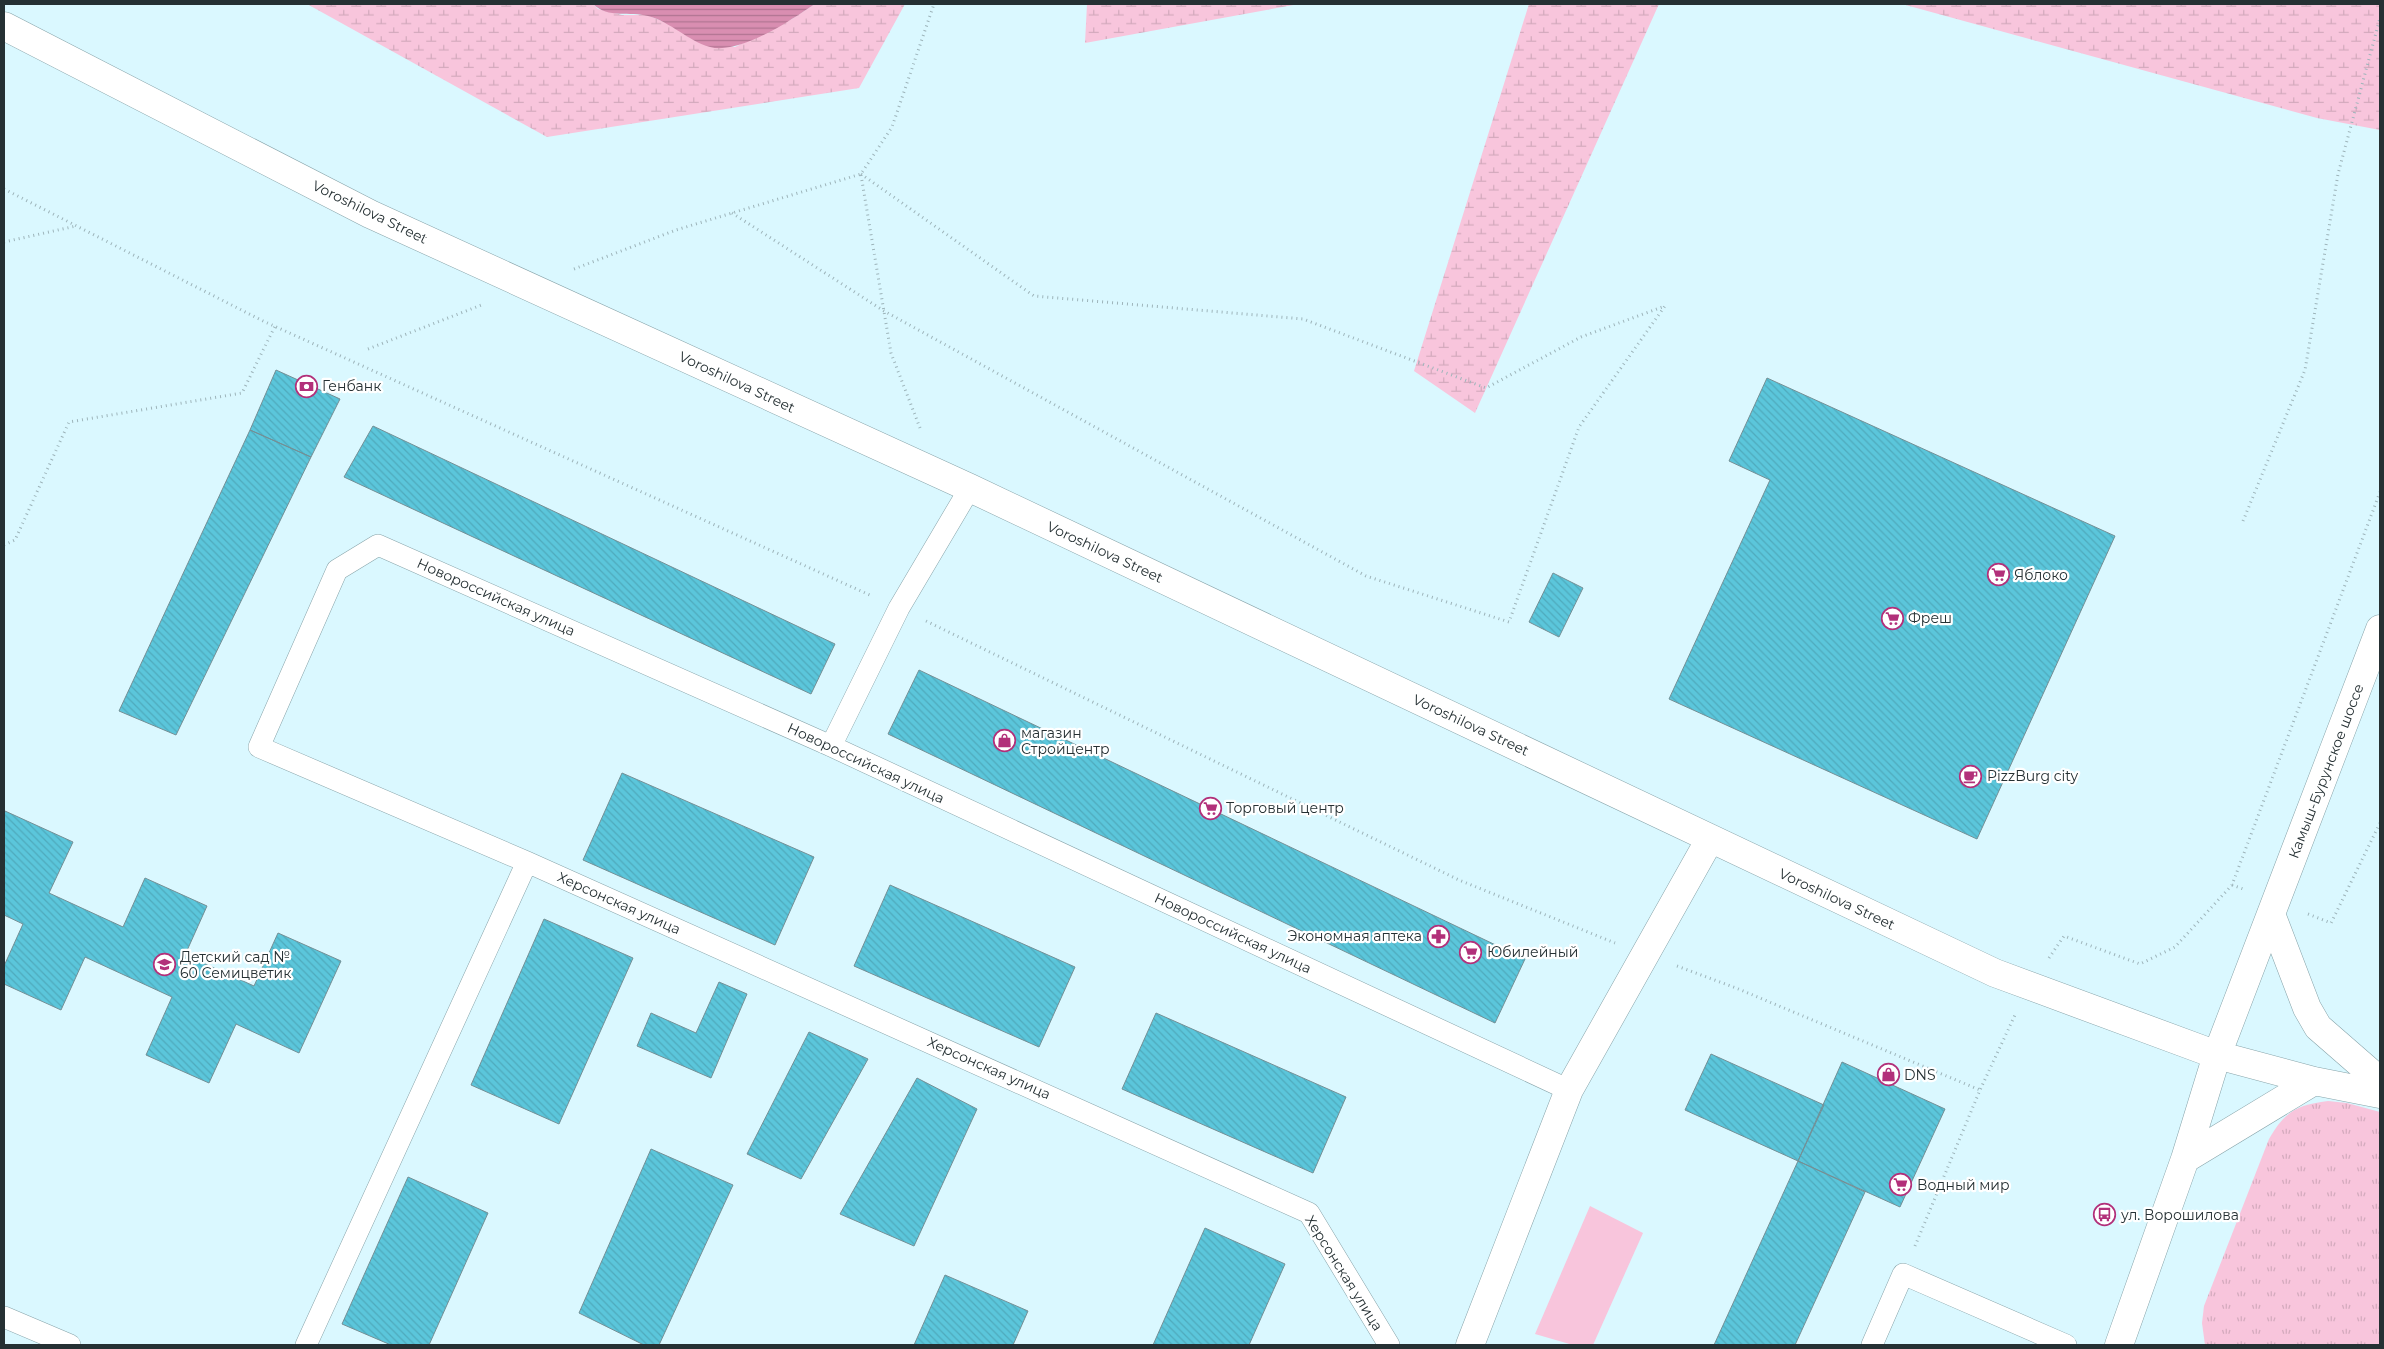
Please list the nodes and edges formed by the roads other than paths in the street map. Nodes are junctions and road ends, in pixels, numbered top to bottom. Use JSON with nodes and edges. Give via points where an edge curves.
{"nodes":[{"id":1,"x":4,"y":26,"type":"edge"},
{"id":2,"x":970,"y":488,"type":"junction"},
{"id":3,"x":2380,"y":629,"type":"edge"},
{"id":4,"x":832,"y":746,"type":"junction"},
{"id":5,"x":259,"y":747,"type":"joint"},
{"id":6,"x":1710,"y":839,"type":"junction"},
{"id":7,"x":527,"y":862,"type":"junction"},
{"id":8,"x":2273,"y":908,"type":"junction"},
{"id":9,"x":2217,"y":1055,"type":"junction"},
{"id":10,"x":2314,"y":1081,"type":"junction"},
{"id":11,"x":2380,"y":1082,"type":"edge"},
{"id":12,"x":1568,"y":1090,"type":"junction"},
{"id":13,"x":2380,"y":1094,"type":"edge"},
{"id":14,"x":2186,"y":1159,"type":"junction"},
{"id":15,"x":4,"y":1317,"type":"edge"},
{"id":16,"x":70,"y":1345,"type":"edge"},
{"id":17,"x":306,"y":1345,"type":"edge"},
{"id":18,"x":1389,"y":1345,"type":"edge"},
{"id":19,"x":1470,"y":1345,"type":"edge"},
{"id":20,"x":1872,"y":1345,"type":"edge"},
{"id":21,"x":2066,"y":1345,"type":"edge"},
{"id":22,"x":2118,"y":1345,"type":"edge"}],
"edges":[{"from":1,"to":2,"type":"main road","name":"Voroshilova Street","via":[[370,214]]},
{"from":2,"to":4,"type":"lane","via":[[899,608]]},
{"from":2,"to":6,"type":"main road","name":"Voroshilova Street"},
{"from":3,"to":8,"type":"main road","name":"Камыш-Бурунское шоссе"},
{"from":4,"to":5,"type":"lane","name":"Новороссийская улица","via":[[378,545],[337,570]]},
{"from":4,"to":12,"type":"lane","name":"Новороссийская улица"},
{"from":5,"to":7,"type":"lane","name":"Херсонская улица"},
{"from":6,"to":9,"type":"main road","name":"Voroshilova Street","via":[[1995,973]]},
{"from":6,"to":12,"type":"main road"},
{"from":7,"to":17,"type":"lane"},
{"from":7,"to":18,"type":"lane","name":"Херсонская улица","via":[[1309,1213]]},
{"from":8,"to":9,"type":"main road","name":"Камыш-Бурунское шоссе"},
{"from":8,"to":11,"type":"main road","via":[[2307,1008],[2318,1027]]},
{"from":9,"to":10,"type":"main road","name":"Voroshilova Street"},
{"from":9,"to":14,"type":"main road","name":"Камыш-Бурунское шоссе"},
{"from":10,"to":13,"type":"main road","name":"Voroshilova Street"},
{"from":10,"to":14,"type":"main road"},
{"from":12,"to":19,"type":"main road"},
{"from":14,"to":22,"type":"main road","name":"Камыш-Бурунское шоссе"},
{"from":15,"to":16,"type":"lane"},
{"from":20,"to":21,"type":"lane","via":[[1903,1274]]}]}
